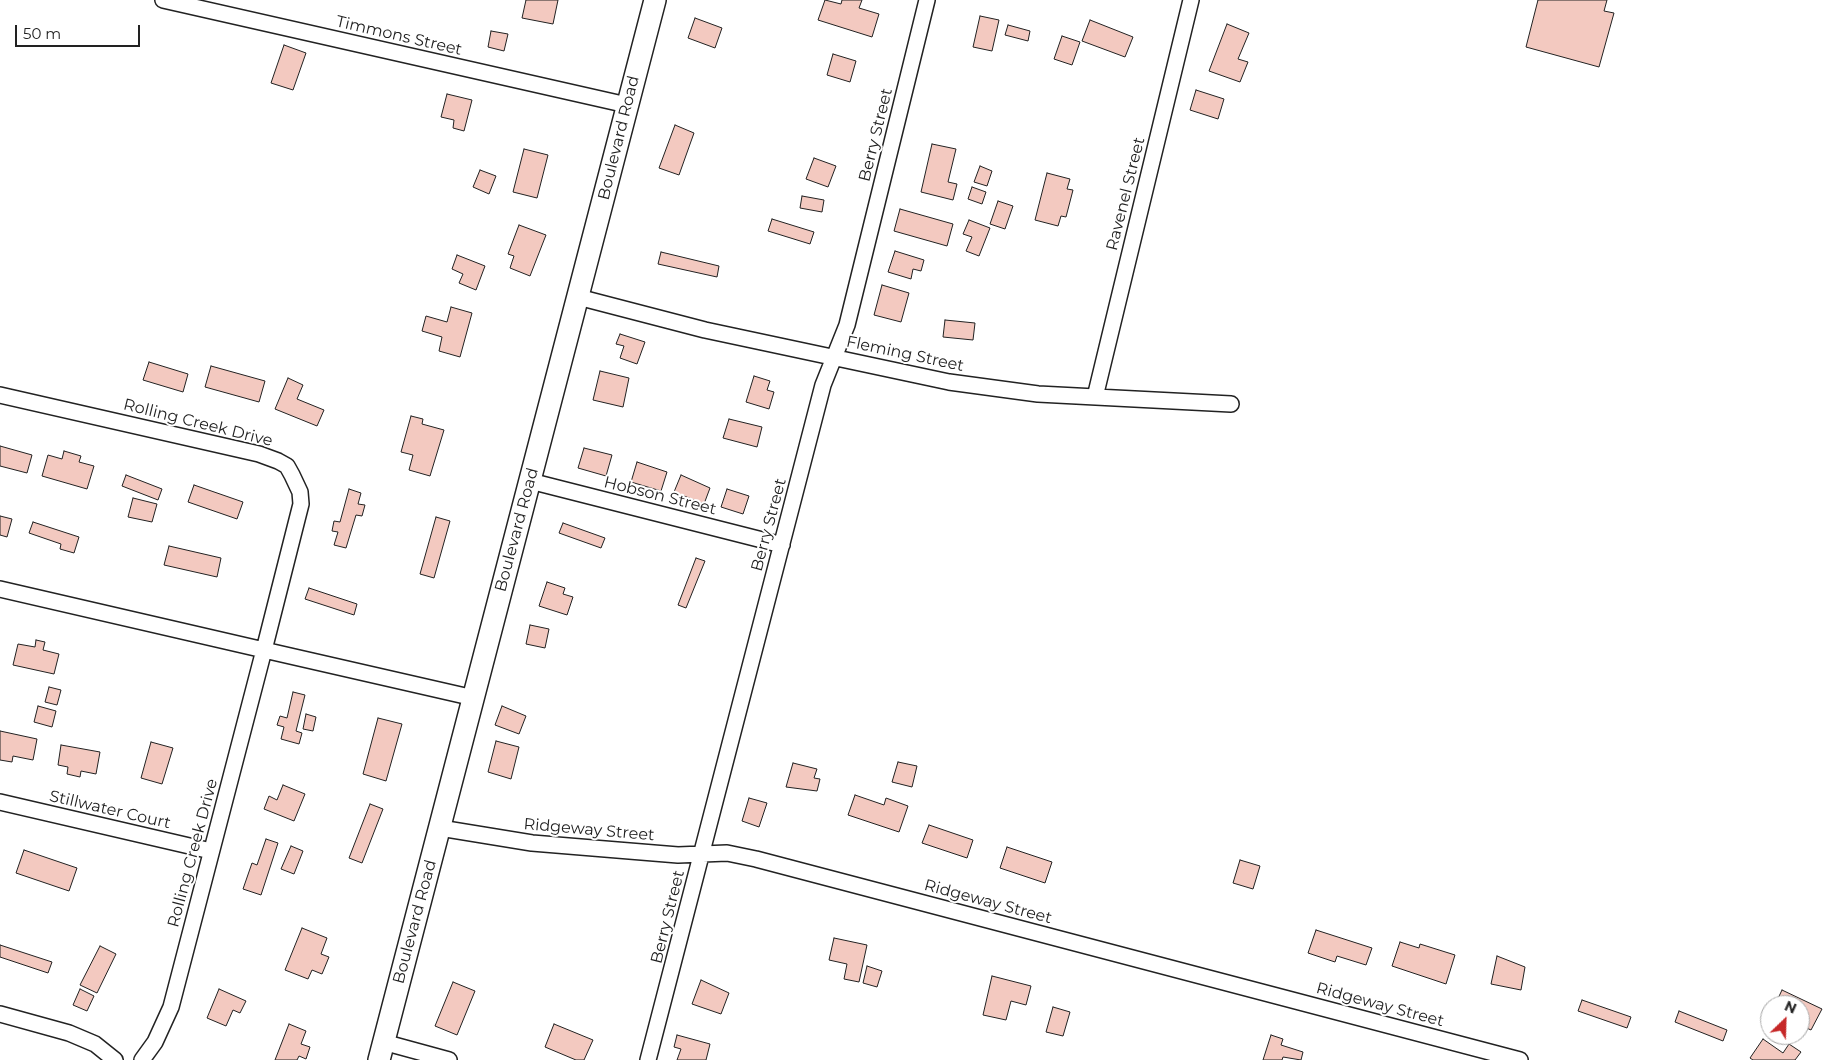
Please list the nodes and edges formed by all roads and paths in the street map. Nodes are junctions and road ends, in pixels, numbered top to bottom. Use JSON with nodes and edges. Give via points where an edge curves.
{"nodes":[{"id":1,"x":163,"y":0,"type":"edge"},
{"id":2,"x":655,"y":0,"type":"edge"},
{"id":3,"x":927,"y":0,"type":"edge"},
{"id":4,"x":1191,"y":0,"type":"edge"},
{"id":5,"x":627,"y":105,"type":"junction"},
{"id":6,"x":578,"y":297,"type":"junction"},
{"id":7,"x":834,"y":357,"type":"junction"},
{"id":8,"x":0,"y":395,"type":"edge"},
{"id":9,"x":1095,"y":397,"type":"junction"},
{"id":10,"x":1231,"y":404,"type":"dead end"},
{"id":11,"x":530,"y":481,"type":"junction"},
{"id":12,"x":782,"y":545,"type":"junction"},
{"id":13,"x":0,"y":589,"type":"edge"},
{"id":14,"x":264,"y":650,"type":"junction"},
{"id":15,"x":474,"y":698,"type":"junction"},
{"id":16,"x":0,"y":802,"type":"edge"},
{"id":17,"x":440,"y":828,"type":"junction"},
{"id":18,"x":211,"y":851,"type":"junction"},
{"id":19,"x":702,"y":854,"type":"junction"},
{"id":20,"x":0,"y":1014,"type":"edge"},
{"id":21,"x":381,"y":1051,"type":"edge"},
{"id":22,"x":115,"y":1060,"type":"edge"},
{"id":23,"x":142,"y":1060,"type":"edge"},
{"id":24,"x":449,"y":1060,"type":"edge"},
{"id":25,"x":648,"y":1060,"type":"edge"},
{"id":26,"x":1520,"y":1060,"type":"edge"}],
"edges":[{"from":1,"to":5,"type":"street","name":"Timmons Street"},
{"from":2,"to":5,"type":"street","name":"Boulevard Road"},
{"from":3,"to":7,"type":"street","name":"Berry Street","via":[[847,325]]},
{"from":4,"to":9,"type":"street","name":"Ravenel Street"},
{"from":5,"to":6,"type":"street","name":"Boulevard Road"},
{"from":6,"to":7,"type":"street","name":"Fleming Street","via":[[706,330]]},
{"from":6,"to":11,"type":"street","name":"Boulevard Road"},
{"from":7,"to":9,"type":"street","name":"Fleming Street","via":[[990,389]]},
{"from":7,"to":12,"type":"street","name":"Berry Street","via":[[823,385]]},
{"from":8,"to":14,"type":"street","name":"Rolling Creek Drive","via":[[259,454],[286,466],[300,492],[301,504]]},
{"from":9,"to":10,"type":"street","name":"Fleming Street"},
{"from":11,"to":12,"type":"street","name":"Hobson Street"},
{"from":11,"to":15,"type":"street","name":"Boulevard Road"},
{"from":12,"to":19,"type":"street","name":"Berry Street"},
{"from":13,"to":14,"type":"street"},
{"from":14,"to":15,"type":"street"},
{"from":14,"to":18,"type":"street","name":"Rolling Creek Drive"},
{"from":15,"to":17,"type":"street","name":"Boulevard Road"},
{"from":16,"to":18,"type":"street","name":"Stillwater Court"},
{"from":17,"to":19,"type":"street","name":"Ridgeway Street","via":[[532,843],[668,855]]},
{"from":17,"to":21,"type":"street","name":"Boulevard Road"},
{"from":18,"to":23,"type":"street","name":"Rolling Creek Drive","via":[[171,1007],[155,1042]]},
{"from":19,"to":25,"type":"street","name":"Berry Street"},
{"from":19,"to":26,"type":"street","name":"Ridgeway Street","via":[[727,854],[810,872]]},
{"from":20,"to":22,"type":"street","via":[[69,1033],[96,1044]]},
{"from":21,"to":24,"type":"street"}]}
